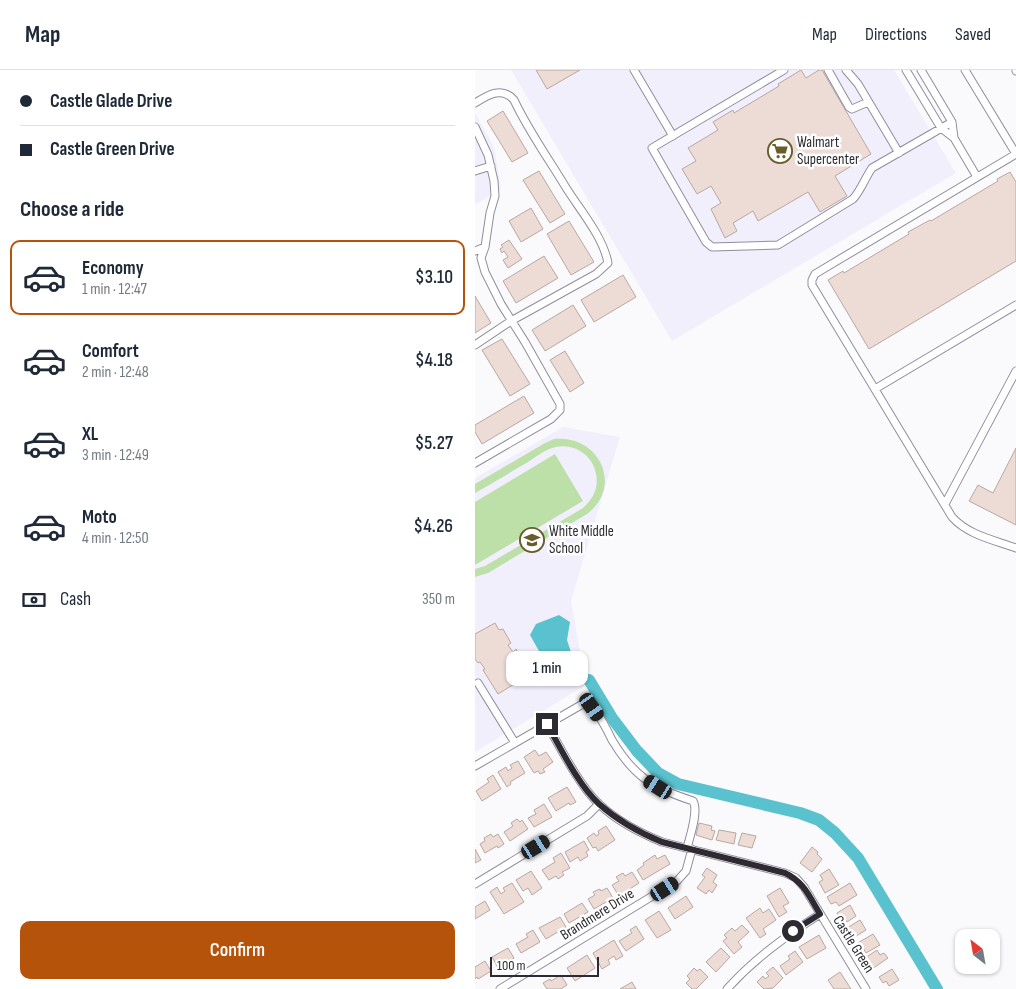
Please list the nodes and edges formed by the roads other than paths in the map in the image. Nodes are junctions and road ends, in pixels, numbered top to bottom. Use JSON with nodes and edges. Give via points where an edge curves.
{"nodes":[{"id":1,"x":634,"y":70,"type":"edge"},
{"id":2,"x":784,"y":70,"type":"edge"},
{"id":3,"x":827,"y":70,"type":"edge"},
{"id":4,"x":846,"y":70,"type":"edge"},
{"id":5,"x":907,"y":70,"type":"edge"},
{"id":6,"x":921,"y":70,"type":"edge"},
{"id":7,"x":965,"y":70,"type":"edge"},
{"id":8,"x":868,"y":102,"type":"junction"},
{"id":9,"x":475,"y":104,"type":"edge"},
{"id":10,"x":952,"y":122,"type":"junction"},
{"id":11,"x":475,"y":127,"type":"edge"},
{"id":12,"x":941,"y":128,"type":"junction"},
{"id":13,"x":673,"y":136,"type":"junction"},
{"id":14,"x":954,"y":138,"type":"junction"},
{"id":15,"x":899,"y":153,"type":"junction"},
{"id":16,"x":1016,"y":154,"type":"edge"},
{"id":17,"x":491,"y":166,"type":"junction"},
{"id":18,"x":475,"y":171,"type":"edge"},
{"id":19,"x":977,"y":177,"type":"junction"},
{"id":20,"x":485,"y":247,"type":"junction"},
{"id":21,"x":475,"y":251,"type":"edge"},
{"id":22,"x":1016,"y":305,"type":"edge"},
{"id":23,"x":511,"y":321,"type":"junction"},
{"id":24,"x":475,"y":345,"type":"edge"},
{"id":25,"x":1016,"y":370,"type":"edge"},
{"id":26,"x":875,"y":389,"type":"junction"},
{"id":27,"x":475,"y":464,"type":"edge"},
{"id":28,"x":945,"y":504,"type":"junction"},
{"id":29,"x":1016,"y":548,"type":"edge"},
{"id":30,"x":477,"y":680,"type":"edge"},
{"id":31,"x":547,"y":724,"type":"junction"},
{"id":32,"x":515,"y":743,"type":"junction"},
{"id":33,"x":475,"y":766,"type":"edge"},
{"id":34,"x":599,"y":804,"type":"junction"},
{"id":35,"x":690,"y":849,"type":"junction"},
{"id":36,"x":475,"y":884,"type":"edge"},
{"id":37,"x":820,"y":914,"type":"junction"},
{"id":38,"x":500,"y":989,"type":"edge"},
{"id":39,"x":727,"y":989,"type":"edge"},
{"id":40,"x":866,"y":989,"type":"edge"}],
"edges":[{"from":1,"to":13,"type":"street"},
{"from":2,"to":13,"type":"street"},
{"from":3,"to":8,"type":"street","via":[[849,107],[857,108]]},
{"from":4,"to":8,"type":"street"},
{"from":5,"to":12,"type":"street"},
{"from":6,"to":10,"type":"street"},
{"from":7,"to":16,"type":"street"},
{"from":8,"to":15,"type":"street"},
{"from":9,"to":23,"type":"street","via":[[501,92],[514,100],[607,256],[608,263],[601,270]]},
{"from":10,"to":12,"type":"street"},
{"from":10,"to":14,"type":"street"},
{"from":11,"to":17,"type":"street"},
{"from":12,"to":14,"type":"street"},
{"from":12,"to":15,"type":"street"},
{"from":13,"to":15,"type":"street","via":[[652,148],[706,242],[719,248],[778,245],[853,199],[859,194],[872,168]]},
{"from":14,"to":19,"type":"street"},
{"from":16,"to":19,"type":"street"},
{"from":17,"to":18,"type":"street"},
{"from":17,"to":20,"type":"street","via":[[495,196]]},
{"from":19,"to":26,"type":"street","via":[[815,274],[812,280],[812,285]]},
{"from":20,"to":21,"type":"street"},
{"from":20,"to":23,"type":"street","via":[[481,258],[485,272]]},
{"from":22,"to":26,"type":"street"},
{"from":23,"to":24,"type":"street"},
{"from":23,"to":27,"type":"street","via":[[561,404],[560,410],[551,419]]},
{"from":25,"to":28,"type":"street"},
{"from":26,"to":28,"type":"street"},
{"from":28,"to":29,"type":"street","via":[[952,517],[967,530]]},
{"from":30,"to":32,"type":"street"},
{"from":31,"to":32,"type":"street"},
{"from":31,"to":34,"type":"street","name":"Castle Green"},
{"from":31,"to":35,"type":"street","name":"Brandmere Drive","via":[[581,705],[589,704],[633,770],[658,787],[693,801],[695,811]]},
{"from":32,"to":33,"type":"street"},
{"from":34,"to":35,"type":"street","name":"Castle Green","via":[[649,837]]},
{"from":34,"to":36,"type":"street","via":[[587,816]]},
{"from":35,"to":37,"type":"street","name":"Castle Green","via":[[796,878]]},
{"from":35,"to":38,"type":"street","name":"Brandmere Drive","via":[[686,871],[677,881]]},
{"from":37,"to":39,"type":"street","via":[[780,940]]},
{"from":37,"to":40,"type":"street","name":"Castle Green"}]}
